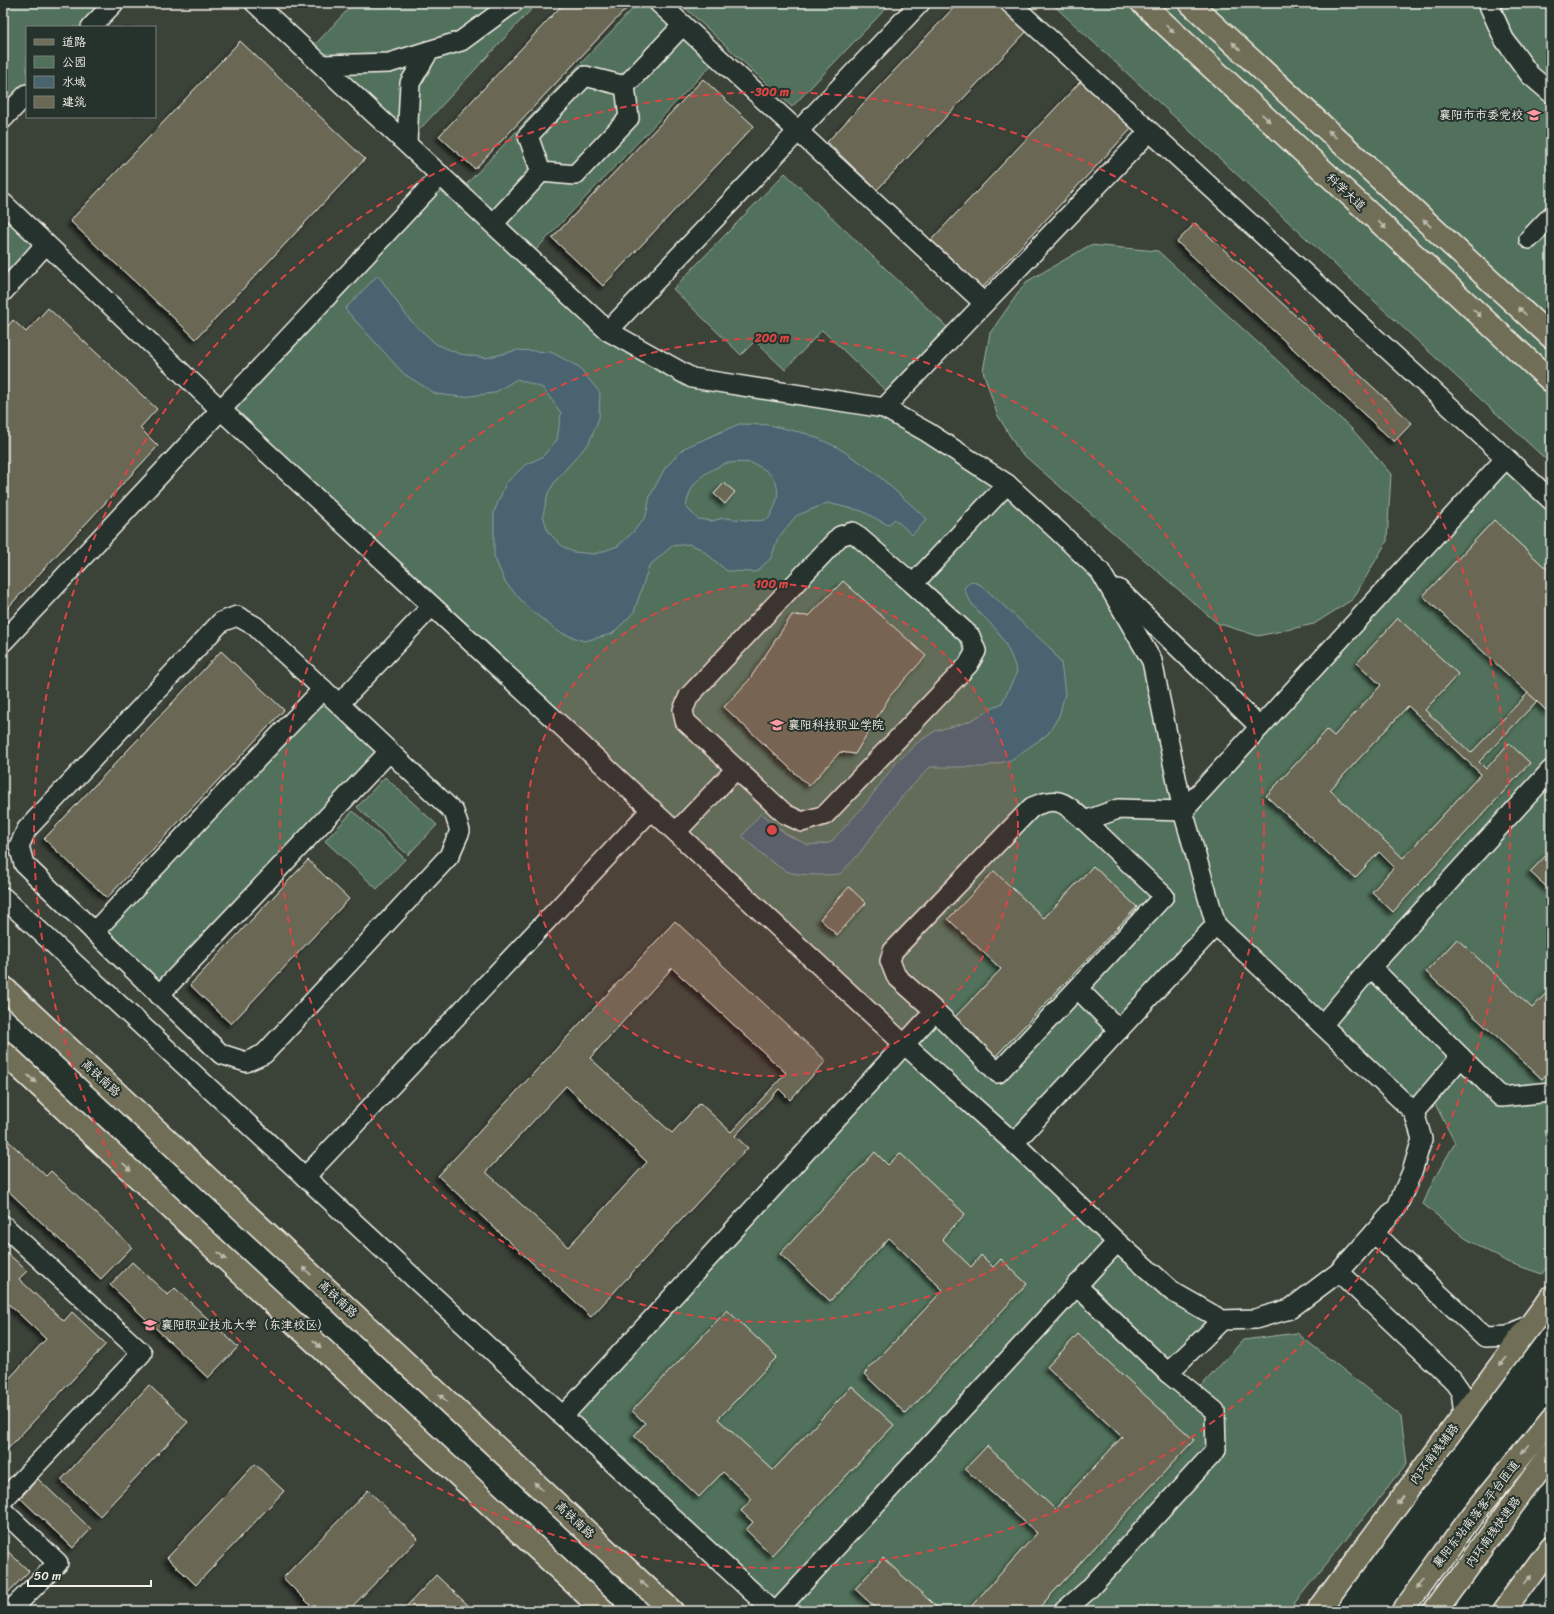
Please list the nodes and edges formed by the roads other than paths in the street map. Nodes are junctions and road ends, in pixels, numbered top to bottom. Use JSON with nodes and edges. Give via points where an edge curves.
{"nodes":[{"id":1,"x":114,"y":3,"type":"edge"},
{"id":2,"x":255,"y":3,"type":"edge"},
{"id":3,"x":513,"y":3,"type":"edge"},
{"id":4,"x":660,"y":3,"type":"edge"},
{"id":5,"x":920,"y":3,"type":"edge"},
{"id":6,"x":1010,"y":3,"type":"edge"},
{"id":7,"x":1142,"y":3,"type":"edge"},
{"id":8,"x":1190,"y":3,"type":"edge"},
{"id":9,"x":1488,"y":3,"type":"edge"},
{"id":10,"x":683,"y":25,"type":"junction"},
{"id":11,"x":92,"y":26,"type":"edge"},
{"id":12,"x":429,"y":51,"type":"junction"},
{"id":13,"x":323,"y":65,"type":"junction"},
{"id":14,"x":624,"y":86,"type":"junction"},
{"id":15,"x":1551,"y":93,"type":"edge"},
{"id":16,"x":26,"y":95,"type":"edge"},
{"id":17,"x":3,"y":119,"type":"edge"},
{"id":18,"x":798,"y":132,"type":"junction"},
{"id":19,"x":1149,"y":132,"type":"junction"},
{"id":20,"x":407,"y":143,"type":"junction"},
{"id":21,"x":541,"y":172,"type":"junction"},
{"id":22,"x":441,"y":175,"type":"junction"},
{"id":23,"x":3,"y":203,"type":"edge"},
{"id":24,"x":1551,"y":216,"type":"edge"},
{"id":25,"x":493,"y":224,"type":"junction"},
{"id":26,"x":1529,"y":239,"type":"dead end"},
{"id":27,"x":46,"y":244,"type":"junction"},
{"id":28,"x":3,"y":292,"type":"edge"},
{"id":29,"x":984,"y":303,"type":"junction"},
{"id":30,"x":608,"y":331,"type":"junction"},
{"id":31,"x":1551,"y":337,"type":"edge"},
{"id":32,"x":1551,"y":381,"type":"edge"},
{"id":33,"x":884,"y":408,"type":"junction"},
{"id":34,"x":220,"y":409,"type":"junction"},
{"id":35,"x":1506,"y":458,"type":"junction"},
{"id":36,"x":1007,"y":484,"type":"junction"},
{"id":37,"x":1551,"y":500,"type":"edge"},
{"id":38,"x":1100,"y":571,"type":"junction"},
{"id":39,"x":914,"y":584,"type":"junction"},
{"id":40,"x":432,"y":606,"type":"junction"},
{"id":41,"x":3,"y":642,"type":"edge"},
{"id":42,"x":323,"y":689,"type":"junction"},
{"id":43,"x":339,"y":704,"type":"junction"},
{"id":44,"x":1260,"y":727,"type":"junction"},
{"id":45,"x":389,"y":752,"type":"junction"},
{"id":46,"x":736,"y":769,"type":"junction"},
{"id":47,"x":1551,"y":770,"type":"edge"},
{"id":48,"x":652,"y":809,"type":"junction"},
{"id":49,"x":1183,"y":811,"type":"junction"},
{"id":50,"x":1085,"y":821,"type":"junction"},
{"id":51,"x":676,"y":832,"type":"junction"},
{"id":52,"x":3,"y":897,"type":"edge"},
{"id":53,"x":1216,"y":925,"type":"junction"},
{"id":54,"x":94,"y":932,"type":"junction"},
{"id":55,"x":1371,"y":967,"type":"junction"},
{"id":56,"x":3,"y":987,"type":"edge"},
{"id":57,"x":1078,"y":989,"type":"junction"},
{"id":58,"x":159,"y":995,"type":"junction"},
{"id":59,"x":935,"y":1012,"type":"junction"},
{"id":60,"x":1322,"y":1025,"type":"junction"},
{"id":61,"x":1119,"y":1030,"type":"junction"},
{"id":62,"x":904,"y":1044,"type":"junction"},
{"id":63,"x":3,"y":1052,"type":"edge"},
{"id":64,"x":1461,"y":1057,"type":"junction"},
{"id":65,"x":1551,"y":1092,"type":"edge"},
{"id":66,"x":1414,"y":1112,"type":"junction"},
{"id":67,"x":1014,"y":1143,"type":"junction"},
{"id":68,"x":305,"y":1177,"type":"junction"},
{"id":69,"x":3,"y":1225,"type":"edge"},
{"id":70,"x":1374,"y":1233,"type":"junction"},
{"id":71,"x":1117,"y":1242,"type":"junction"},
{"id":72,"x":1339,"y":1272,"type":"junction"},
{"id":73,"x":1076,"y":1285,"type":"junction"},
{"id":74,"x":1551,"y":1297,"type":"edge"},
{"id":75,"x":1222,"y":1320,"type":"junction"},
{"id":76,"x":1532,"y":1323,"type":"junction"},
{"id":77,"x":1168,"y":1373,"type":"junction"},
{"id":78,"x":1464,"y":1414,"type":"junction"},
{"id":79,"x":563,"y":1416,"type":"junction"},
{"id":80,"x":1551,"y":1419,"type":"edge"},
{"id":81,"x":1551,"y":1453,"type":"edge"},
{"id":82,"x":3,"y":1500,"type":"edge"},
{"id":83,"x":3,"y":1511,"type":"edge"},
{"id":84,"x":1551,"y":1547,"type":"edge"},
{"id":85,"x":10,"y":1611,"type":"edge"},
{"id":86,"x":604,"y":1611,"type":"edge"},
{"id":87,"x":672,"y":1611,"type":"edge"},
{"id":88,"x":773,"y":1611,"type":"edge"},
{"id":89,"x":776,"y":1611,"type":"edge"},
{"id":90,"x":1064,"y":1611,"type":"edge"},
{"id":91,"x":1318,"y":1611,"type":"edge"},
{"id":92,"x":1402,"y":1611,"type":"edge"},
{"id":93,"x":1435,"y":1611,"type":"edge"},
{"id":94,"x":1504,"y":1611,"type":"edge"}],
"edges":[{"from":1,"to":11,"type":"street"},
{"from":2,"to":13,"type":"street"},
{"from":3,"to":12,"type":"street","via":[[460,41]]},
{"from":4,"to":10,"type":"street"},
{"from":5,"to":18,"type":"street"},
{"from":6,"to":19,"type":"street"},
{"from":7,"to":32,"type":"main road","name":"科学大道","one_way":true},
{"from":31,"to":8,"type":"main road","one_way":true},
{"from":9,"to":15,"type":"street","via":[[1504,39],[1530,75]]},
{"from":10,"to":14,"type":"street"},
{"from":10,"to":18,"type":"street"},
{"from":12,"to":13,"type":"street","via":[[389,63]]},
{"from":12,"to":20,"type":"street","via":[[410,82]]},
{"from":13,"to":20,"type":"street"},
{"from":14,"to":21,"type":"street","via":[[629,118],[575,175]]},
{"from":14,"to":21,"type":"street","via":[[585,76],[528,136]]},
{"from":16,"to":17,"type":"street"},
{"from":18,"to":29,"type":"street"},
{"from":18,"to":30,"type":"street"},
{"from":19,"to":29,"type":"street"},
{"from":19,"to":35,"type":"street"},
{"from":20,"to":22,"type":"street"},
{"from":21,"to":25,"type":"street"},
{"from":22,"to":25,"type":"street"},
{"from":22,"to":34,"type":"street"},
{"from":23,"to":27,"type":"street"},
{"from":24,"to":26,"type":"street"},
{"from":25,"to":30,"type":"street"},
{"from":27,"to":28,"type":"street"},
{"from":27,"to":34,"type":"street"},
{"from":29,"to":33,"type":"street"},
{"from":30,"to":33,"type":"street","via":[[692,378]]},
{"from":33,"to":36,"type":"street","via":[[927,432]]},
{"from":34,"to":40,"type":"street"},
{"from":34,"to":41,"type":"street"},
{"from":35,"to":37,"type":"street"},
{"from":35,"to":44,"type":"street"},
{"from":36,"to":38,"type":"street"},
{"from":36,"to":39,"type":"street"},
{"from":38,"to":44,"type":"street"},
{"from":38,"to":49,"type":"street","via":[[1152,661]]},
{"from":39,"to":46,"type":"street","via":[[853,532],[840,536],[689,696],[683,710],[685,721]]},
{"from":39,"to":46,"type":"street","via":[[970,636],[976,651],[968,665],[840,800],[825,815],[802,822],[785,814]]},
{"from":40,"to":43,"type":"street"},
{"from":40,"to":48,"type":"street"},
{"from":42,"to":43,"type":"street"},
{"from":42,"to":54,"type":"street"},
{"from":42,"to":54,"type":"street","via":[[255,626],[237,616],[221,622],[27,829],[20,846],[24,864]]},
{"from":43,"to":45,"type":"street"},
{"from":44,"to":49,"type":"street"},
{"from":45,"to":58,"type":"street"},
{"from":45,"to":58,"type":"street","via":[[454,812],[460,831],[449,856],[264,1054],[246,1062],[221,1054]]},
{"from":46,"to":51,"type":"street"},
{"from":47,"to":55,"type":"street"},
{"from":48,"to":51,"type":"street"},
{"from":48,"to":68,"type":"street"},
{"from":49,"to":50,"type":"street","via":[[1118,809]]},
{"from":49,"to":53,"type":"street"},
{"from":50,"to":57,"type":"street","via":[[1164,896]]},
{"from":50,"to":59,"type":"street","via":[[1065,804],[1048,800],[1032,807],[893,951],[890,961],[896,976]]},
{"from":51,"to":62,"type":"street"},
{"from":52,"to":68,"type":"street"},
{"from":53,"to":60,"type":"street"},
{"from":53,"to":61,"type":"street"},
{"from":54,"to":58,"type":"street"},
{"from":55,"to":60,"type":"street"},
{"from":55,"to":64,"type":"street"},
{"from":87,"to":56,"type":"main road","name":"高铁南路","one_way":true},
{"from":57,"to":59,"type":"street","via":[[998,1073]]},
{"from":57,"to":61,"type":"street"},
{"from":59,"to":62,"type":"street"},
{"from":60,"to":66,"type":"street"},
{"from":61,"to":67,"type":"street"},
{"from":62,"to":67,"type":"street"},
{"from":62,"to":79,"type":"street"},
{"from":63,"to":86,"type":"main road","one_way":true},
{"from":64,"to":65,"type":"street","via":[[1501,1097]]},
{"from":64,"to":66,"type":"street"},
{"from":66,"to":70,"type":"street","via":[[1422,1139],[1412,1172],[1397,1207]]},
{"from":67,"to":71,"type":"street"},
{"from":68,"to":79,"type":"street"},
{"from":69,"to":82,"type":"street","via":[[142,1353]]},
{"from":70,"to":72,"type":"street"},
{"from":70,"to":76,"type":"street","via":[[1485,1337],[1508,1336]]},
{"from":71,"to":73,"type":"street"},
{"from":71,"to":75,"type":"street","via":[[1174,1292]]},
{"from":72,"to":75,"type":"street","via":[[1290,1309],[1254,1319]]},
{"from":72,"to":78,"type":"street","via":[[1452,1378],[1461,1392]]},
{"from":73,"to":77,"type":"street"},
{"from":73,"to":89,"type":"street"},
{"from":74,"to":76,"type":"main road","name":"内环南线辅路"},
{"from":75,"to":77,"type":"street"},
{"from":76,"to":78,"type":"main road","name":"内环南线辅路","one_way":true},
{"from":77,"to":90,"type":"street","via":[[1215,1411],[1216,1450],[1088,1590]]},
{"from":78,"to":91,"type":"main road","name":"内环南线辅路","one_way":true},
{"from":79,"to":88,"type":"street"},
{"from":80,"to":92,"type":"main road","name":"襄阳东站南落客平台匝道","one_way":true,"via":[[1472,1516]]},
{"from":81,"to":93,"type":"main road","name":"内环南线快速路"},
{"from":83,"to":85,"type":"street","via":[[58,1563]]},
{"from":94,"to":84,"type":"main road","one_way":true}]}
